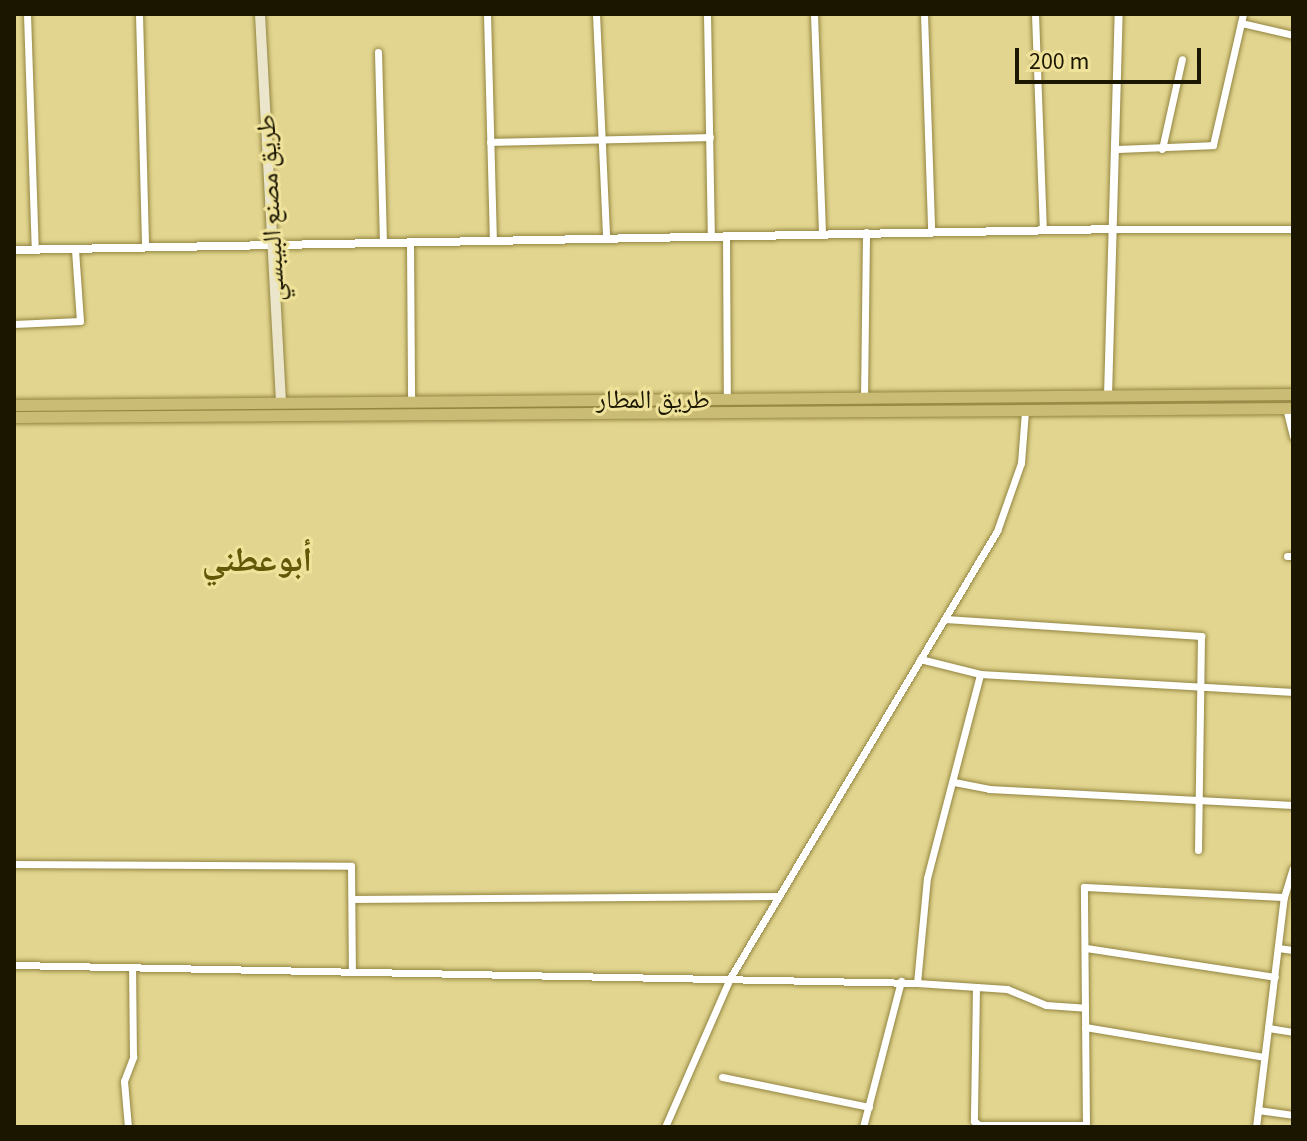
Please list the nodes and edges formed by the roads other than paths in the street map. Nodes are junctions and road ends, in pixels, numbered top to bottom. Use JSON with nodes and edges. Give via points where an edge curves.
{"nodes":[{"id":1,"x":27,"y":14,"type":"edge"},
{"id":2,"x":139,"y":14,"type":"edge"},
{"id":3,"x":260,"y":14,"type":"edge"},
{"id":4,"x":487,"y":14,"type":"edge"},
{"id":5,"x":596,"y":14,"type":"edge"},
{"id":6,"x":707,"y":14,"type":"edge"},
{"id":7,"x":814,"y":14,"type":"edge"},
{"id":8,"x":924,"y":14,"type":"edge"},
{"id":9,"x":1035,"y":14,"type":"edge"},
{"id":10,"x":1119,"y":14,"type":"edge"},
{"id":11,"x":1242,"y":18,"type":"edge"},
{"id":12,"x":1293,"y":35,"type":"edge"},
{"id":13,"x":378,"y":52,"type":"dead end"},
{"id":14,"x":1182,"y":59,"type":"dead end"},
{"id":15,"x":710,"y":137,"type":"junction"},
{"id":16,"x":599,"y":139,"type":"junction"},
{"id":17,"x":490,"y":142,"type":"junction"},
{"id":18,"x":1115,"y":149,"type":"junction"},
{"id":19,"x":1162,"y":149,"type":"junction"},
{"id":20,"x":1113,"y":229,"type":"junction"},
{"id":21,"x":1293,"y":229,"type":"edge"},
{"id":22,"x":931,"y":230,"type":"junction"},
{"id":23,"x":1043,"y":230,"type":"junction"},
{"id":24,"x":866,"y":232,"type":"junction"},
{"id":25,"x":822,"y":233,"type":"junction"},
{"id":26,"x":711,"y":235,"type":"junction"},
{"id":27,"x":726,"y":235,"type":"junction"},
{"id":28,"x":606,"y":238,"type":"junction"},
{"id":29,"x":493,"y":241,"type":"junction"},
{"id":30,"x":383,"y":243,"type":"junction"},
{"id":31,"x":410,"y":243,"type":"junction"},
{"id":32,"x":273,"y":245,"type":"junction"},
{"id":33,"x":145,"y":247,"type":"junction"},
{"id":34,"x":75,"y":249,"type":"junction"},
{"id":35,"x":14,"y":250,"type":"edge"},
{"id":36,"x":35,"y":250,"type":"junction"},
{"id":37,"x":14,"y":324,"type":"edge"},
{"id":38,"x":1293,"y":394,"type":"edge"},
{"id":39,"x":1108,"y":396,"type":"junction"},
{"id":40,"x":864,"y":399,"type":"junction"},
{"id":41,"x":727,"y":400,"type":"junction"},
{"id":42,"x":281,"y":401,"type":"junction"},
{"id":43,"x":411,"y":402,"type":"junction"},
{"id":44,"x":14,"y":405,"type":"edge"},
{"id":45,"x":1289,"y":408,"type":"edge"},
{"id":46,"x":1025,"y":411,"type":"junction"},
{"id":47,"x":14,"y":417,"type":"edge"},
{"id":48,"x":1293,"y":437,"type":"edge"},
{"id":49,"x":945,"y":619,"type":"junction"},
{"id":50,"x":920,"y":659,"type":"junction"},
{"id":51,"x":980,"y":674,"type":"junction"},
{"id":52,"x":1203,"y":687,"type":"junction"},
{"id":53,"x":1293,"y":692,"type":"edge"},
{"id":54,"x":954,"y":782,"type":"junction"},
{"id":55,"x":1199,"y":801,"type":"junction"},
{"id":56,"x":1293,"y":805,"type":"edge"},
{"id":57,"x":1198,"y":850,"type":"dead end"},
{"id":58,"x":14,"y":864,"type":"edge"},
{"id":59,"x":1293,"y":868,"type":"edge"},
{"id":60,"x":779,"y":896,"type":"junction"},
{"id":61,"x":1284,"y":897,"type":"junction"},
{"id":62,"x":352,"y":899,"type":"junction"},
{"id":63,"x":1086,"y":948,"type":"junction"},
{"id":64,"x":1278,"y":948,"type":"junction"},
{"id":65,"x":1293,"y":950,"type":"edge"},
{"id":66,"x":14,"y":965,"type":"edge"},
{"id":67,"x":132,"y":968,"type":"junction"},
{"id":68,"x":352,"y":972,"type":"junction"},
{"id":69,"x":1275,"y":977,"type":"junction"},
{"id":70,"x":730,"y":978,"type":"junction"},
{"id":71,"x":901,"y":981,"type":"junction"},
{"id":72,"x":917,"y":983,"type":"junction"},
{"id":73,"x":976,"y":987,"type":"junction"},
{"id":74,"x":1085,"y":1008,"type":"junction"},
{"id":75,"x":1085,"y":1027,"type":"junction"},
{"id":76,"x":1268,"y":1028,"type":"junction"},
{"id":77,"x":1293,"y":1032,"type":"edge"},
{"id":78,"x":1264,"y":1057,"type":"junction"},
{"id":79,"x":722,"y":1077,"type":"dead end"},
{"id":80,"x":869,"y":1107,"type":"junction"},
{"id":81,"x":1258,"y":1110,"type":"junction"},
{"id":82,"x":1293,"y":1115,"type":"edge"},
{"id":83,"x":1086,"y":1126,"type":"edge"},
{"id":84,"x":128,"y":1127,"type":"edge"},
{"id":85,"x":665,"y":1127,"type":"edge"},
{"id":86,"x":863,"y":1127,"type":"edge"},
{"id":87,"x":1256,"y":1127,"type":"edge"}],
"edges":[{"from":1,"to":36,"type":"street"},
{"from":2,"to":33,"type":"street"},
{"from":3,"to":32,"type":"main road","name":"طريق مصنع البيبسي"},
{"from":4,"to":17,"type":"street"},
{"from":5,"to":16,"type":"street"},
{"from":6,"to":15,"type":"street"},
{"from":7,"to":25,"type":"street"},
{"from":8,"to":22,"type":"street"},
{"from":9,"to":23,"type":"street"},
{"from":10,"to":18,"type":"street"},
{"from":11,"to":12,"type":"street"},
{"from":11,"to":19,"type":"street","via":[[1213,145]]},
{"from":13,"to":30,"type":"street"},
{"from":14,"to":19,"type":"street"},
{"from":15,"to":16,"type":"street"},
{"from":15,"to":26,"type":"street"},
{"from":16,"to":17,"type":"street"},
{"from":16,"to":28,"type":"street"},
{"from":17,"to":29,"type":"street"},
{"from":18,"to":19,"type":"street"},
{"from":18,"to":20,"type":"street"},
{"from":20,"to":21,"type":"street"},
{"from":20,"to":23,"type":"street"},
{"from":20,"to":39,"type":"street"},
{"from":22,"to":23,"type":"street"},
{"from":22,"to":24,"type":"street"},
{"from":24,"to":25,"type":"street"},
{"from":24,"to":40,"type":"street"},
{"from":25,"to":27,"type":"street"},
{"from":26,"to":27,"type":"street"},
{"from":26,"to":28,"type":"street"},
{"from":27,"to":41,"type":"street"},
{"from":28,"to":29,"type":"street"},
{"from":29,"to":31,"type":"street"},
{"from":30,"to":31,"type":"street"},
{"from":30,"to":32,"type":"street"},
{"from":31,"to":43,"type":"street"},
{"from":32,"to":33,"type":"street"},
{"from":32,"to":42,"type":"main road","name":"طريق مصنع البيبسي"},
{"from":33,"to":34,"type":"street"},
{"from":34,"to":36,"type":"street"},
{"from":34,"to":37,"type":"street","via":[[80,321]]},
{"from":35,"to":36,"type":"street"},
{"from":38,"to":39,"type":"highway","name":"طريق المطار"},
{"from":39,"to":40,"type":"highway","name":"طريق المطار"},
{"from":40,"to":41,"type":"highway","name":"طريق المطار"},
{"from":41,"to":43,"type":"highway","name":"طريق المطار"},
{"from":42,"to":43,"type":"highway","name":"طريق المطار"},
{"from":42,"to":44,"type":"highway","name":"طريق المطار"},
{"from":45,"to":46,"type":"highway","name":"طريق المطار"},
{"from":45,"to":48,"type":"street"},
{"from":46,"to":47,"type":"highway","name":"طريق المطار"},
{"from":46,"to":49,"type":"street","via":[[1023,454],[1005,513]]},
{"from":49,"to":50,"type":"street"},
{"from":49,"to":52,"type":"street","via":[[1201,636]]},
{"from":50,"to":51,"type":"street"},
{"from":50,"to":60,"type":"street"},
{"from":51,"to":52,"type":"street"},
{"from":51,"to":54,"type":"street"},
{"from":52,"to":53,"type":"street"},
{"from":52,"to":55,"type":"street"},
{"from":54,"to":55,"type":"street","via":[[989,789]]},
{"from":54,"to":72,"type":"street","via":[[927,878]]},
{"from":55,"to":56,"type":"street"},
{"from":55,"to":57,"type":"street"},
{"from":58,"to":62,"type":"street","via":[[350,866]]},
{"from":59,"to":61,"type":"street"},
{"from":60,"to":62,"type":"street"},
{"from":60,"to":70,"type":"street"},
{"from":61,"to":63,"type":"street","via":[[1084,887]]},
{"from":61,"to":64,"type":"street"},
{"from":62,"to":68,"type":"street"},
{"from":63,"to":69,"type":"street"},
{"from":63,"to":74,"type":"street"},
{"from":64,"to":65,"type":"street"},
{"from":64,"to":69,"type":"street"},
{"from":66,"to":67,"type":"street"},
{"from":67,"to":68,"type":"street"},
{"from":67,"to":84,"type":"street","via":[[133,1057],[124,1087]]},
{"from":68,"to":70,"type":"street"},
{"from":69,"to":76,"type":"street"},
{"from":70,"to":71,"type":"street"},
{"from":70,"to":85,"type":"street"},
{"from":71,"to":72,"type":"street"},
{"from":71,"to":80,"type":"street"},
{"from":72,"to":73,"type":"street"},
{"from":73,"to":74,"type":"street"},
{"from":73,"to":83,"type":"street","via":[[974,1121]]},
{"from":74,"to":75,"type":"street"},
{"from":75,"to":78,"type":"street"},
{"from":75,"to":83,"type":"street"},
{"from":76,"to":77,"type":"street"},
{"from":76,"to":78,"type":"street"},
{"from":78,"to":81,"type":"street"},
{"from":79,"to":80,"type":"street"},
{"from":80,"to":86,"type":"street"},
{"from":81,"to":82,"type":"street"},
{"from":81,"to":87,"type":"street"}]}
